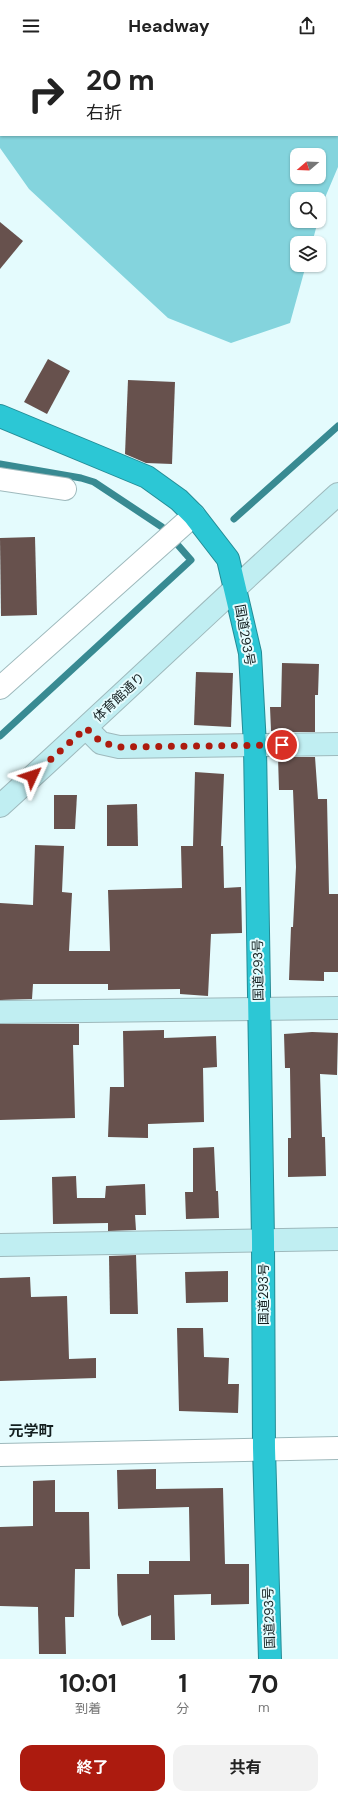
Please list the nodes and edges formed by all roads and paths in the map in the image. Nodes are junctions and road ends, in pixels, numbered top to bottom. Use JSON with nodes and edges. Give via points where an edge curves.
{"nodes":[{"id":1,"x":0,"y":416,"type":"edge"},
{"id":2,"x":0,"y":478,"type":"edge"},
{"id":3,"x":66,"y":489,"type":"dead end"},
{"id":4,"x":338,"y":494,"type":"edge"},
{"id":5,"x":194,"y":515,"type":"junction"},
{"id":6,"x":235,"y":587,"type":"junction"},
{"id":7,"x":0,"y":688,"type":"edge"},
{"id":8,"x":86,"y":728,"type":"junction"},
{"id":9,"x":338,"y":744,"type":"edge"},
{"id":10,"x":255,"y":746,"type":"junction"},
{"id":11,"x":0,"y":806,"type":"edge"},
{"id":12,"x":338,"y":1008,"type":"edge"},
{"id":13,"x":258,"y":1009,"type":"junction"},
{"id":14,"x":0,"y":1012,"type":"edge"},
{"id":15,"x":338,"y":1239,"type":"edge"},
{"id":16,"x":263,"y":1240,"type":"junction"},
{"id":17,"x":0,"y":1245,"type":"edge"},
{"id":18,"x":264,"y":1448,"type":"junction"},
{"id":19,"x":338,"y":1448,"type":"edge"},
{"id":20,"x":0,"y":1455,"type":"edge"},
{"id":21,"x":270,"y":1659,"type":"edge"}],
"edges":[{"from":1,"to":5,"type":"highway","name":"国道293号","via":[[147,477],[179,500]]},
{"from":2,"to":3,"type":"street"},
{"from":4,"to":6,"type":"street","name":"体育館通り"},
{"from":5,"to":6,"type":"highway","name":"国道293号","via":[[228,558]]},
{"from":5,"to":7,"type":"street"},
{"from":6,"to":8,"type":"street","name":"体育館通り"},
{"from":6,"to":10,"type":"highway","name":"国道293号","via":[[250,653]]},
{"from":8,"to":10,"type":"street","via":[[101,742],[119,747]]},
{"from":8,"to":11,"type":"street","name":"体育館通り"},
{"from":9,"to":10,"type":"street"},
{"from":10,"to":13,"type":"highway","name":"国道293号"},
{"from":12,"to":13,"type":"street"},
{"from":13,"to":14,"type":"street"},
{"from":13,"to":16,"type":"highway","name":"国道293号"},
{"from":15,"to":16,"type":"street"},
{"from":16,"to":17,"type":"street"},
{"from":16,"to":18,"type":"highway","name":"国道293号"},
{"from":18,"to":19,"type":"street"},
{"from":18,"to":20,"type":"street"},
{"from":18,"to":21,"type":"highway","name":"国道293号"}]}
